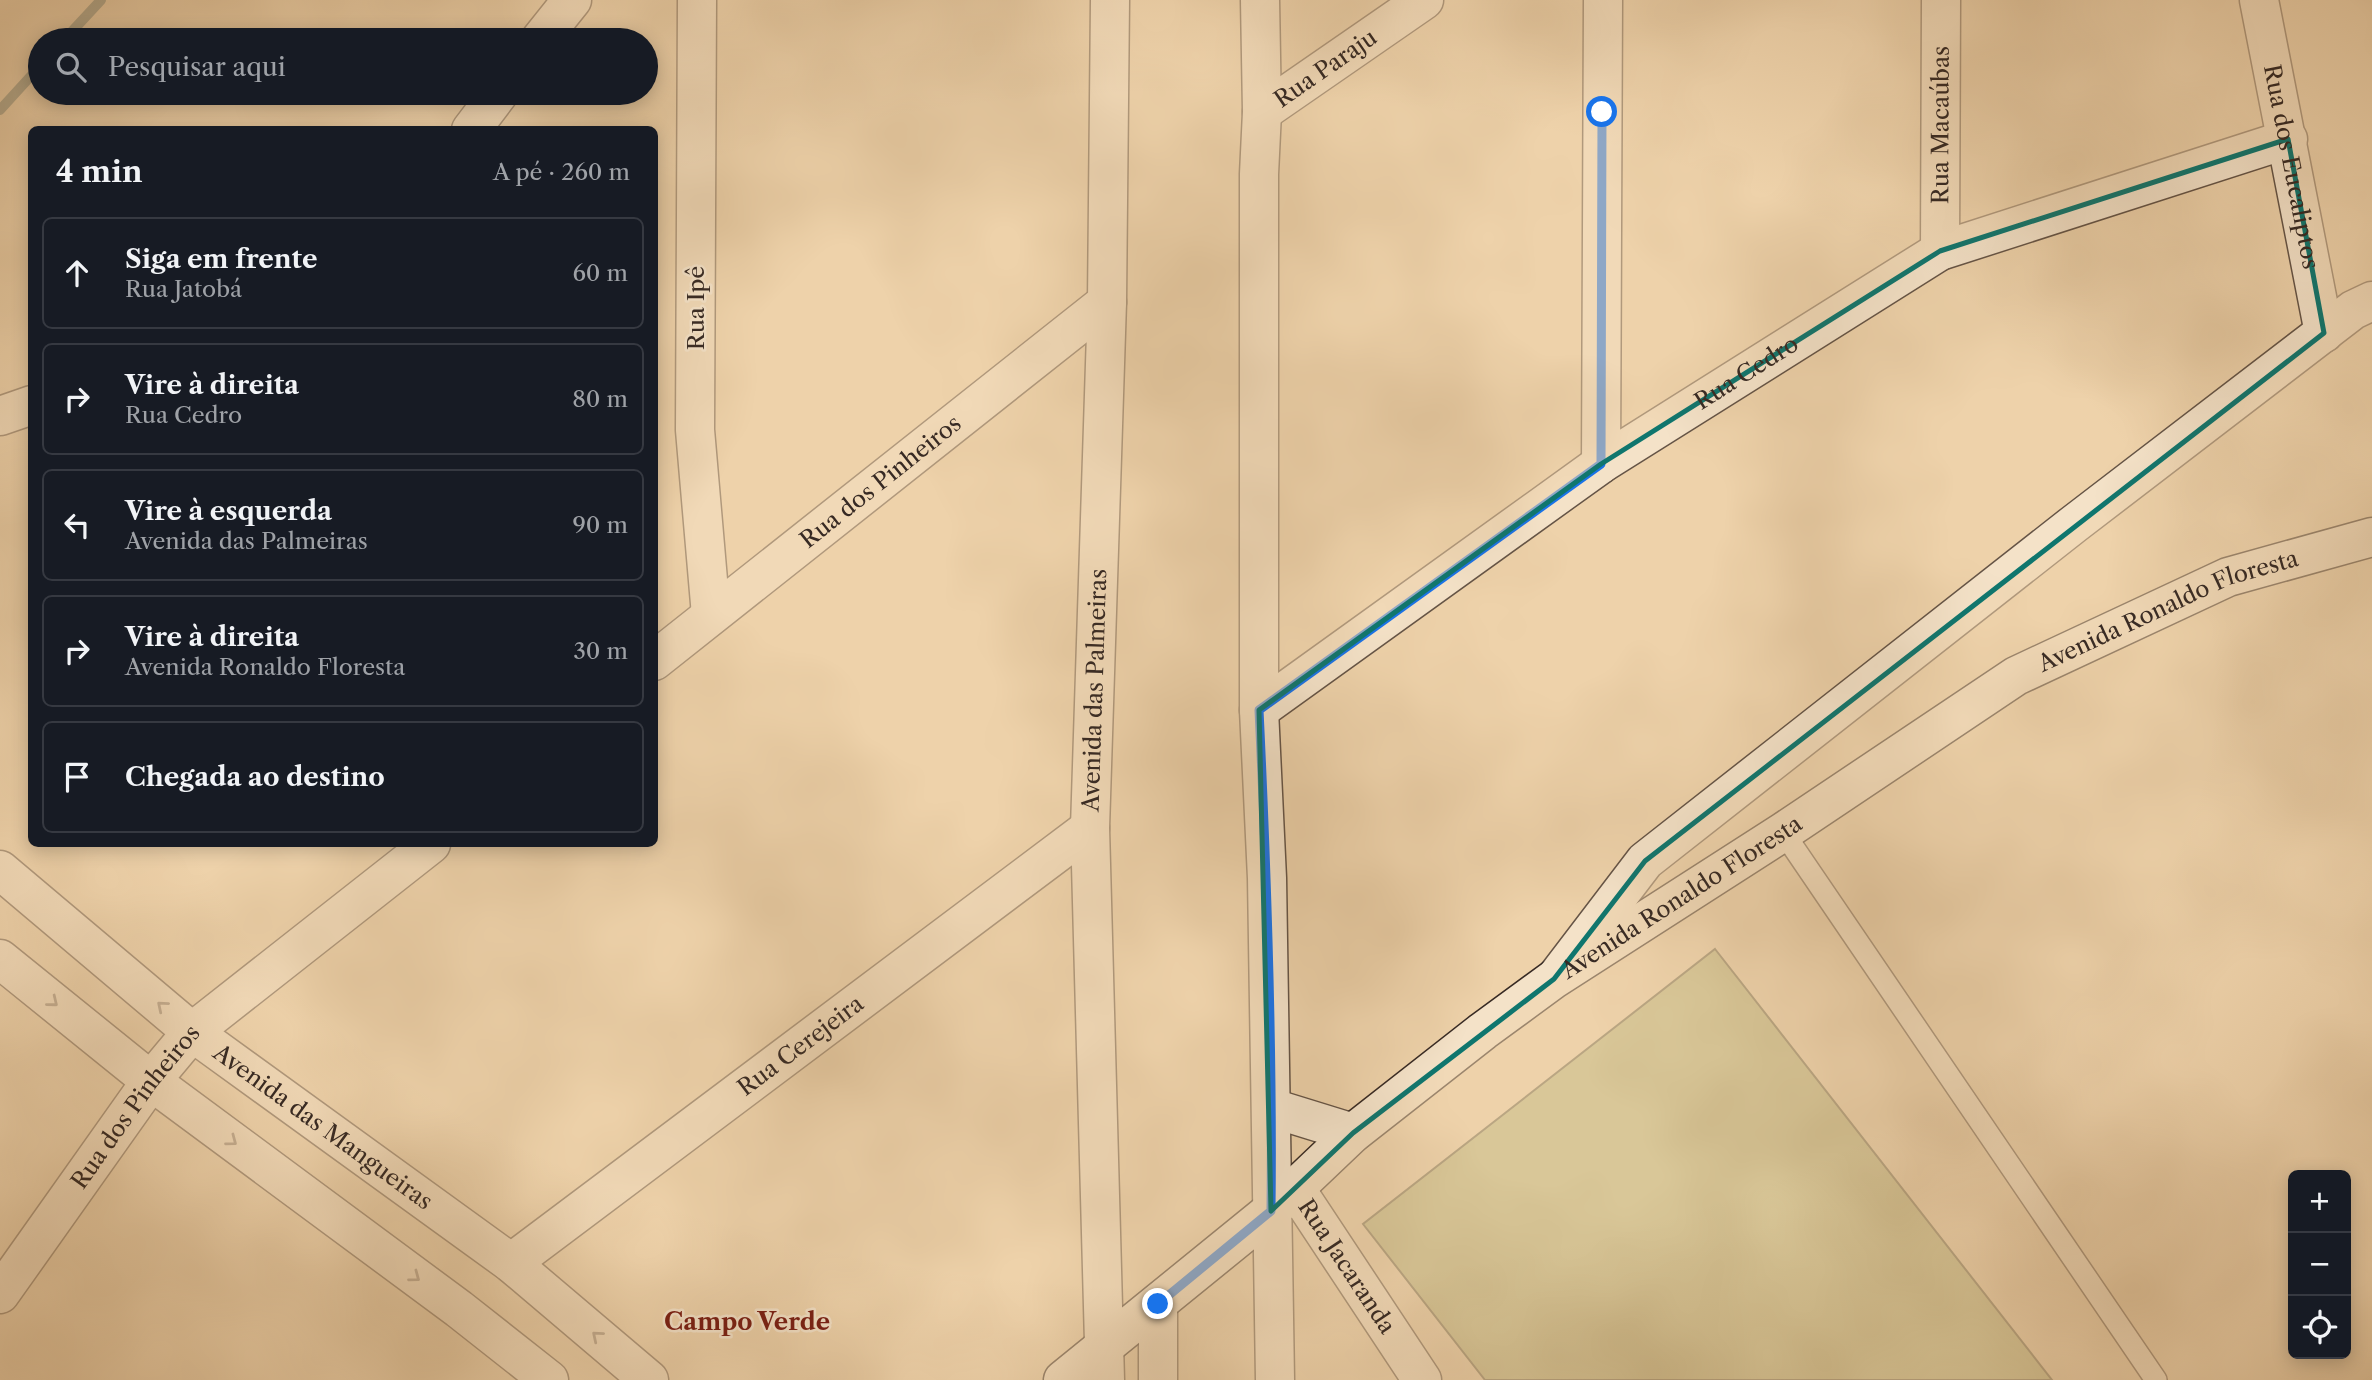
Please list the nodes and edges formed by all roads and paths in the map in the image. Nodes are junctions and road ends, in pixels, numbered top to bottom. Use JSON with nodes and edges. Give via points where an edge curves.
{"nodes":[{"id":1,"x":572,"y":0,"type":"edge"},
{"id":2,"x":697,"y":0,"type":"edge"},
{"id":3,"x":1110,"y":0,"type":"edge"},
{"id":4,"x":1259,"y":0,"type":"edge"},
{"id":5,"x":1423,"y":0,"type":"edge"},
{"id":6,"x":1603,"y":0,"type":"edge"},
{"id":7,"x":1941,"y":0,"type":"edge"},
{"id":8,"x":2259,"y":0,"type":"edge"},
{"id":9,"x":550,"y":28,"type":"edge"},
{"id":10,"x":490,"y":105,"type":"edge"},
{"id":11,"x":1262,"y":112,"type":"junction"},
{"id":12,"x":474,"y":126,"type":"edge"},
{"id":13,"x":2288,"y":139,"type":"junction"},
{"id":14,"x":1940,"y":251,"type":"junction"},
{"id":15,"x":2372,"y":301,"type":"edge"},
{"id":16,"x":1107,"y":302,"type":"junction"},
{"id":17,"x":2325,"y":334,"type":"junction"},
{"id":18,"x":28,"y":406,"type":"edge"},
{"id":19,"x":0,"y":416,"type":"edge"},
{"id":20,"x":1601,"y":464,"type":"junction"},
{"id":21,"x":2372,"y":537,"type":"edge"},
{"id":22,"x":711,"y":615,"type":"junction"},
{"id":23,"x":658,"y":658,"type":"edge"},
{"id":24,"x":1259,"y":710,"type":"junction"},
{"id":25,"x":1090,"y":828,"type":"junction"},
{"id":26,"x":1783,"y":832,"type":"junction"},
{"id":27,"x":427,"y":847,"type":"edge"},
{"id":28,"x":0,"y":870,"type":"edge"},
{"id":29,"x":0,"y":959,"type":"edge"},
{"id":30,"x":1555,"y":979,"type":"junction"},
{"id":31,"x":192,"y":1032,"type":"junction"},
{"id":32,"x":151,"y":1081,"type":"junction"},
{"id":33,"x":1272,"y":1108,"type":"junction"},
{"id":34,"x":1353,"y":1133,"type":"junction"},
{"id":35,"x":1283,"y":1200,"type":"junction"},
{"id":36,"x":511,"y":1263,"type":"junction"},
{"id":37,"x":0,"y":1294,"type":"edge"},
{"id":38,"x":1158,"y":1304,"type":"junction"},
{"id":39,"x":1105,"y":1363,"type":"edge"},
{"id":40,"x":549,"y":1380,"type":"edge"},
{"id":41,"x":649,"y":1380,"type":"edge"},
{"id":42,"x":1063,"y":1380,"type":"edge"},
{"id":43,"x":1158,"y":1380,"type":"edge"},
{"id":44,"x":1275,"y":1380,"type":"edge"},
{"id":45,"x":1422,"y":1380,"type":"edge"},
{"id":46,"x":2156,"y":1380,"type":"edge"}],
"edges":[{"from":1,"to":9,"type":"street"},
{"from":2,"to":22,"type":"street","name":"Rua Ipê","via":[[695,430]]},
{"from":3,"to":16,"type":"street","name":"Avenida das Palmeiras"},
{"from":4,"to":11,"type":"street"},
{"from":5,"to":11,"type":"street","name":"Rua Paraju"},
{"from":6,"to":20,"type":"street"},
{"from":7,"to":14,"type":"street","name":"Rua Macaúbas"},
{"from":8,"to":13,"type":"street","name":"Rua dos Eucaliptos"},
{"from":10,"to":12,"type":"street"},
{"from":11,"to":24,"type":"street"},
{"from":13,"to":14,"type":"street","name":"Rua Cedro"},
{"from":13,"to":17,"type":"street","name":"Rua dos Eucaliptos"},
{"from":14,"to":20,"type":"street","name":"Rua Cedro"},
{"from":15,"to":17,"type":"street","via":[[2353,310]]},
{"from":16,"to":22,"type":"street","name":"Rua dos Pinheiros"},
{"from":16,"to":25,"type":"street","name":"Avenida das Palmeiras"},
{"from":17,"to":30,"type":"street","via":[[2064,532],[1645,862]]},
{"from":18,"to":19,"type":"street"},
{"from":20,"to":24,"type":"street","name":"Rua Cedro"},
{"from":21,"to":26,"type":"street","name":"Avenida Ronaldo Floresta","via":[[2228,578],[2016,676]]},
{"from":22,"to":23,"type":"street","name":"Rua dos Pinheiros"},
{"from":24,"to":33,"type":"street"},
{"from":25,"to":36,"type":"street","name":"Rua Cerejeira"},
{"from":25,"to":39,"type":"street","name":"Avenida das Palmeiras"},
{"from":26,"to":30,"type":"street","name":"Avenida Ronaldo Floresta"},
{"from":26,"to":46,"type":"lane"},
{"from":27,"to":31,"type":"street","name":"Rua dos Pinheiros"},
{"from":31,"to":28,"type":"street","name":"Avenida das Mangueiras","one_way":true},
{"from":29,"to":32,"type":"street","one_way":true},
{"from":30,"to":34,"type":"street","name":"Avenida Ronaldo Floresta"},
{"from":31,"to":32,"type":"street","name":"Rua dos Pinheiros"},
{"from":31,"to":36,"type":"street","name":"Avenida das Mangueiras"},
{"from":32,"to":37,"type":"street","name":"Rua dos Pinheiros"},
{"from":32,"to":40,"type":"street","one_way":true},
{"from":33,"to":34,"type":"street"},
{"from":33,"to":35,"type":"street"},
{"from":34,"to":35,"type":"street","name":"Avenida Ronaldo Floresta"},
{"from":35,"to":38,"type":"street","name":"Avenida Ronaldo Floresta"},
{"from":35,"to":44,"type":"street"},
{"from":35,"to":45,"type":"street","name":"Rua Jacaranda"},
{"from":41,"to":36,"type":"street","name":"Avenida das Mangueiras","one_way":true},
{"from":38,"to":39,"type":"street","name":"Avenida Ronaldo Floresta"},
{"from":38,"to":43,"type":"street"},
{"from":39,"to":42,"type":"street","name":"Avenida Ronaldo Floresta"}]}
